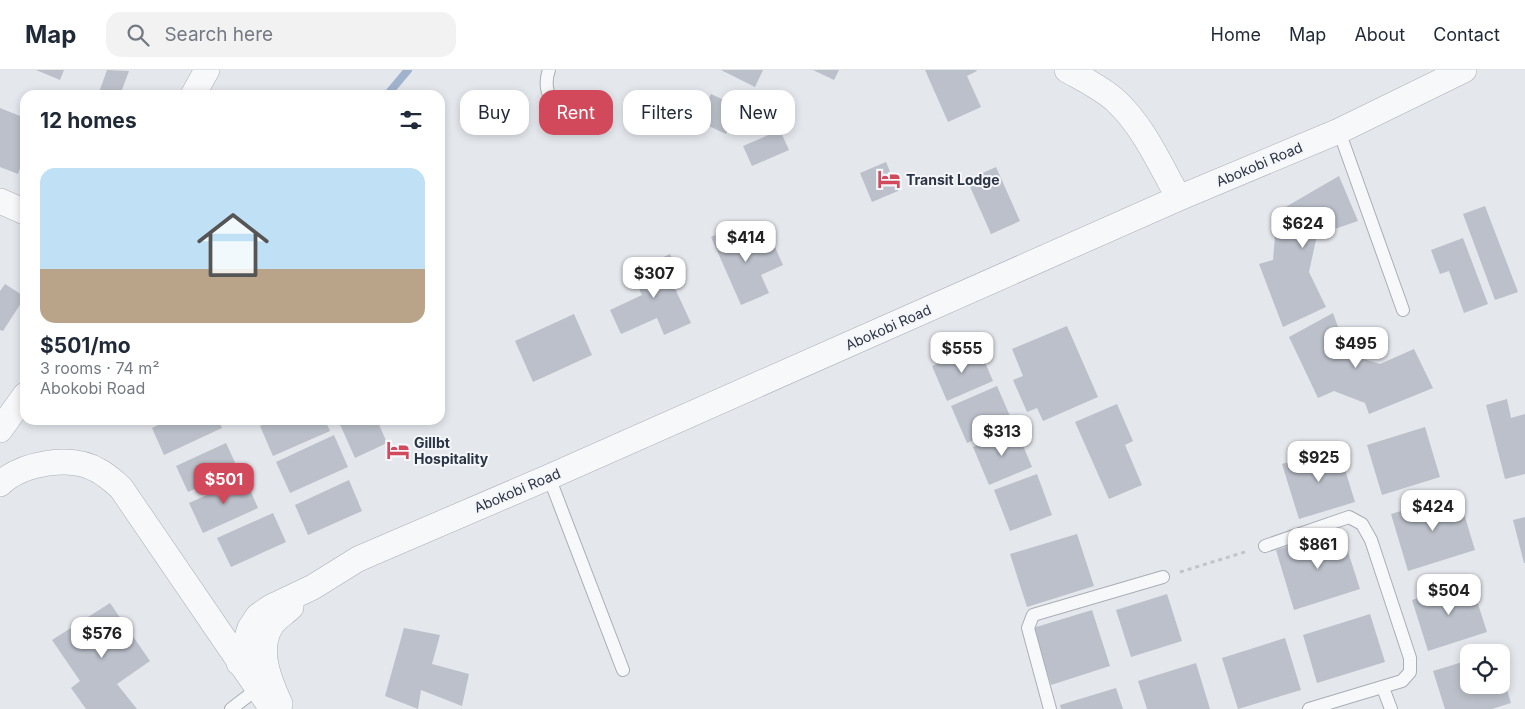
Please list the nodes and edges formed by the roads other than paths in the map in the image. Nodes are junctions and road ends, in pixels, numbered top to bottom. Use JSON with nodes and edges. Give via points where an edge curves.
{"nodes":[{"id":1,"x":207,"y":70,"type":"edge"},
{"id":2,"x":549,"y":70,"type":"edge"},
{"id":3,"x":1067,"y":70,"type":"edge"},
{"id":4,"x":1464,"y":70,"type":"edge"},
{"id":5,"x":196,"y":90,"type":"edge"},
{"id":6,"x":547,"y":90,"type":"edge"},
{"id":7,"x":1339,"y":131,"type":"junction"},
{"id":8,"x":1179,"y":198,"type":"junction"},
{"id":9,"x":0,"y":201,"type":"edge"},
{"id":10,"x":20,"y":210,"type":"edge"},
{"id":11,"x":1403,"y":310,"type":"dead end"},
{"id":12,"x":20,"y":402,"type":"edge"},
{"id":13,"x":0,"y":430,"type":"edge"},
{"id":14,"x":548,"y":477,"type":"junction"},
{"id":15,"x":0,"y":484,"type":"edge"},
{"id":16,"x":1265,"y":546,"type":"road end"},
{"id":17,"x":1163,"y":578,"type":"road end"},
{"id":18,"x":314,"y":587,"type":"junction"},
{"id":19,"x":239,"y":663,"type":"junction"},
{"id":20,"x":623,"y":670,"type":"dead end"},
{"id":21,"x":1383,"y":688,"type":"junction"},
{"id":22,"x":257,"y":689,"type":"junction"},
{"id":23,"x":231,"y":709,"type":"edge"},
{"id":24,"x":272,"y":709,"type":"edge"},
{"id":25,"x":282,"y":709,"type":"edge"},
{"id":26,"x":1050,"y":709,"type":"edge"},
{"id":27,"x":1309,"y":709,"type":"edge"},
{"id":28,"x":1390,"y":709,"type":"edge"}],
"edges":[{"from":1,"to":5,"type":"street"},
{"from":2,"to":6,"type":"lane","via":[[545,80]]},
{"from":3,"to":8,"type":"street","via":[[1115,100],[1136,124]]},
{"from":4,"to":7,"type":"street","name":"Abokobi Road"},
{"from":7,"to":8,"type":"street","name":"Abokobi Road"},
{"from":7,"to":11,"type":"lane"},
{"from":8,"to":14,"type":"street","name":"Abokobi Road"},
{"from":9,"to":10,"type":"street"},
{"from":12,"to":13,"type":"street"},
{"from":14,"to":18,"type":"street","name":"Abokobi Road","via":[[358,560]]},
{"from":14,"to":20,"type":"lane"},
{"from":15,"to":19,"type":"street","via":[[16,473],[58,461],[99,470],[121,488]]},
{"from":16,"to":21,"type":"lane","via":[[1349,517],[1362,524],[1372,540],[1410,658],[1410,672],[1402,681]]},
{"from":17,"to":26,"type":"lane","via":[[1033,615],[1028,628]]},
{"from":18,"to":19,"type":"street","name":"Abokobi Road","via":[[258,616],[250,628]]},
{"from":18,"to":25,"type":"street","name":"Abokobi Road","via":[[271,625],[265,642],[266,669]]},
{"from":19,"to":22,"type":"street"},
{"from":21,"to":27,"type":"lane"},
{"from":21,"to":28,"type":"lane"},
{"from":22,"to":23,"type":"lane"},
{"from":22,"to":24,"type":"street"}]}
